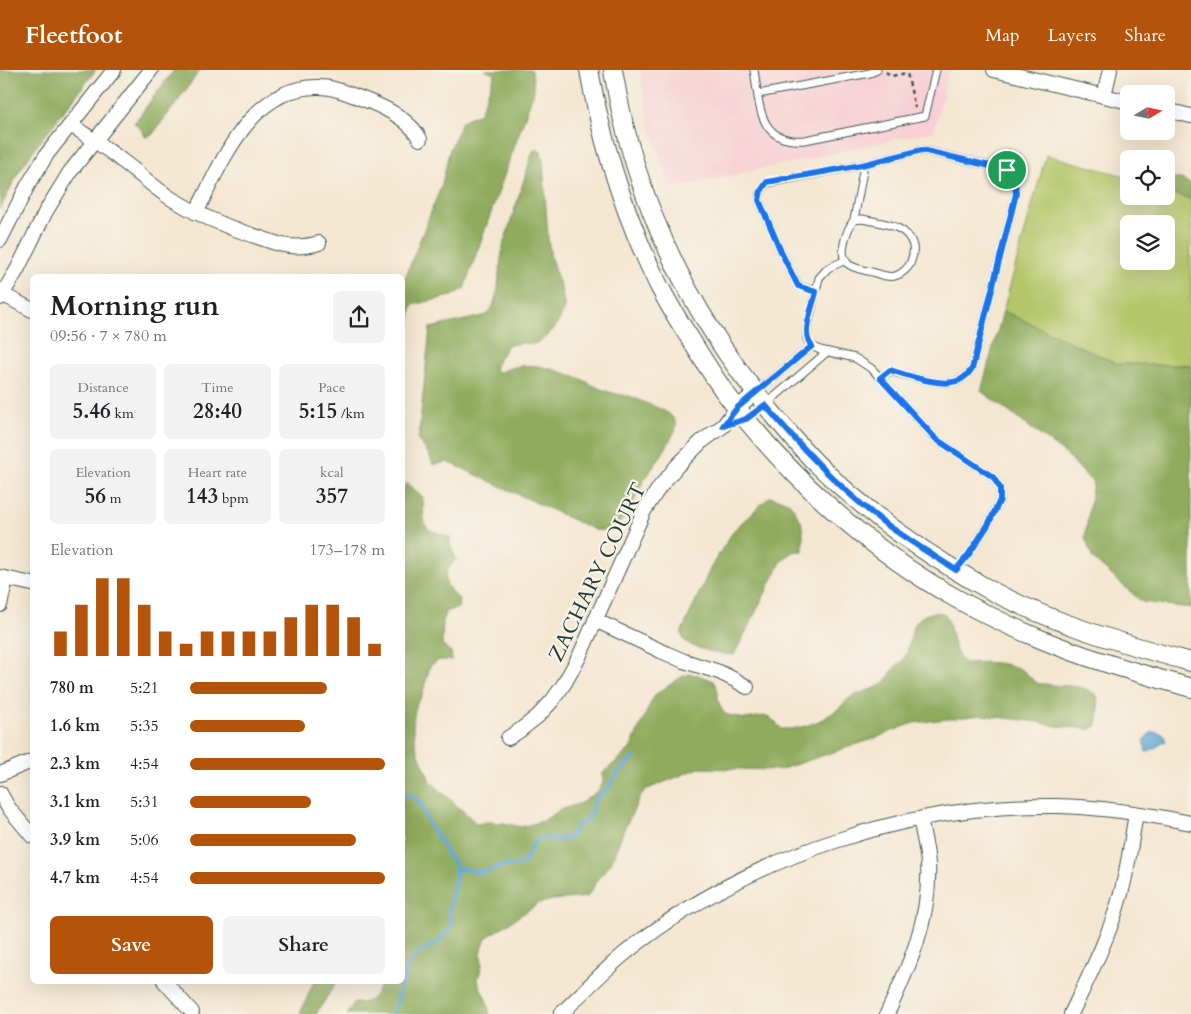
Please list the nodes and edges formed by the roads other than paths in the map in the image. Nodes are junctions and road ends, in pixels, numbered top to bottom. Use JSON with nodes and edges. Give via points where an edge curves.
{"nodes":[{"id":1,"x":114,"y":70,"type":"edge"},
{"id":2,"x":150,"y":70,"type":"edge"},
{"id":3,"x":589,"y":70,"type":"edge"},
{"id":4,"x":613,"y":70,"type":"edge"},
{"id":5,"x":754,"y":70,"type":"edge"},
{"id":6,"x":877,"y":70,"type":"edge"},
{"id":7,"x":936,"y":70,"type":"edge"},
{"id":8,"x":994,"y":70,"type":"edge"},
{"id":9,"x":1110,"y":70,"type":"edge"},
{"id":10,"x":758,"y":94,"type":"junction"},
{"id":11,"x":1104,"y":96,"type":"junction"},
{"id":12,"x":1120,"y":100,"type":"edge"},
{"id":13,"x":1175,"y":112,"type":"edge"},
{"id":14,"x":1191,"y":116,"type":"edge"},
{"id":15,"x":71,"y":125,"type":"junction"},
{"id":16,"x":420,"y":139,"type":"dead end"},
{"id":17,"x":94,"y":141,"type":"junction"},
{"id":18,"x":862,"y":165,"type":"junction"},
{"id":19,"x":196,"y":213,"type":"junction"},
{"id":20,"x":854,"y":220,"type":"junction"},
{"id":21,"x":0,"y":240,"type":"edge"},
{"id":22,"x":318,"y":243,"type":"dead end"},
{"id":23,"x":846,"y":260,"type":"junction"},
{"id":24,"x":816,"y":292,"type":"junction"},
{"id":25,"x":1,"y":295,"type":"edge"},
{"id":26,"x":30,"y":309,"type":"edge"},
{"id":27,"x":812,"y":346,"type":"junction"},
{"id":28,"x":827,"y":352,"type":"junction"},
{"id":29,"x":880,"y":378,"type":"junction"},
{"id":30,"x":760,"y":399,"type":"junction"},
{"id":31,"x":742,"y":413,"type":"junction"},
{"id":32,"x":956,"y":570,"type":"junction"},
{"id":33,"x":3,"y":578,"type":"edge"},
{"id":34,"x":30,"y":584,"type":"edge"},
{"id":35,"x":0,"y":606,"type":"edge"},
{"id":36,"x":595,"y":620,"type":"junction"},
{"id":37,"x":1191,"y":662,"type":"edge"},
{"id":38,"x":747,"y":687,"type":"dead end"},
{"id":39,"x":1191,"y":688,"type":"edge"},
{"id":40,"x":508,"y":738,"type":"dead end"},
{"id":41,"x":30,"y":762,"type":"edge"},
{"id":42,"x":0,"y":774,"type":"edge"},
{"id":43,"x":0,"y":793,"type":"edge"},
{"id":44,"x":1136,"y":814,"type":"junction"},
{"id":45,"x":920,"y":819,"type":"junction"},
{"id":46,"x":1191,"y":824,"type":"edge"},
{"id":47,"x":30,"y":834,"type":"edge"},
{"id":48,"x":167,"y":984,"type":"edge"},
{"id":49,"x":192,"y":1012,"type":"dead end"},
{"id":50,"x":561,"y":1014,"type":"edge"},
{"id":51,"x":887,"y":1014,"type":"edge"},
{"id":52,"x":1071,"y":1014,"type":"edge"}],
"edges":[{"from":1,"to":15,"type":"street"},
{"from":2,"to":17,"type":"street"},
{"from":3,"to":31,"type":"street","via":[[621,196],[658,285],[705,362]]},
{"from":4,"to":30,"type":"street","via":[[631,152],[656,224],[677,270],[715,337]]},
{"from":5,"to":10,"type":"lane"},
{"from":6,"to":10,"type":"lane"},
{"from":7,"to":10,"type":"lane","via":[[925,116],[806,140],[783,139],[774,134],[764,119]]},
{"from":8,"to":11,"type":"street"},
{"from":9,"to":11,"type":"street"},
{"from":11,"to":12,"type":"street"},
{"from":13,"to":14,"type":"street"},
{"from":15,"to":17,"type":"street"},
{"from":15,"to":21,"type":"street","via":[[47,154]]},
{"from":16,"to":19,"type":"street","via":[[401,118],[351,94],[315,87],[287,92],[276,97],[245,126]]},
{"from":17,"to":19,"type":"street","via":[[170,198]]},
{"from":17,"to":25,"type":"street","via":[[46,211]]},
{"from":18,"to":20,"type":"lane"},
{"from":18,"to":24,"type":"lane","via":[[767,182],[761,191],[759,200],[798,286]]},
{"from":18,"to":29,"type":"lane","via":[[922,150],[1007,170],[1015,181],[1016,194],[972,369],[956,382],[940,383],[890,370]]},
{"from":19,"to":22,"type":"street","via":[[284,246]]},
{"from":20,"to":23,"type":"lane","via":[[848,228],[843,250]]},
{"from":20,"to":23,"type":"lane","via":[[894,226],[904,231],[911,239],[913,258],[904,272],[895,276],[856,268]]},
{"from":23,"to":24,"type":"lane","via":[[828,268],[819,278]]},
{"from":24,"to":27,"type":"lane","via":[[807,329],[807,339]]},
{"from":25,"to":26,"type":"street"},
{"from":27,"to":28,"type":"lane"},
{"from":27,"to":30,"type":"lane"},
{"from":28,"to":29,"type":"lane","via":[[855,358],[872,368]]},
{"from":28,"to":30,"type":"lane"},
{"from":29,"to":32,"type":"lane","via":[[936,439],[993,477],[1000,488],[1000,500],[988,525]]},
{"from":30,"to":31,"type":"street","name":"ZACHARY COURT"},
{"from":30,"to":32,"type":"street","via":[[809,456],[848,492],[919,547]]},
{"from":31,"to":36,"type":"street","name":"ZACHARY COURT","via":[[700,442],[659,488],[644,511]]},
{"from":31,"to":39,"type":"street","via":[[799,478],[830,507],[890,557],[958,599],[1037,638],[1078,654]]},
{"from":32,"to":37,"type":"street","via":[[988,589],[1066,624]]},
{"from":33,"to":34,"type":"street"},
{"from":33,"to":35,"type":"street"},
{"from":36,"to":38,"type":"street"},
{"from":36,"to":40,"type":"street","name":"ZACHARY COURT","via":[[579,657],[552,701]]},
{"from":41,"to":42,"type":"street"},
{"from":43,"to":47,"type":"street"},
{"from":44,"to":45,"type":"street","via":[[1086,808],[1004,808]]},
{"from":44,"to":46,"type":"street"},
{"from":44,"to":52,"type":"street","via":[[1114,917]]},
{"from":45,"to":50,"type":"street","via":[[819,846],[720,891],[642,940],[607,968]]},
{"from":45,"to":51,"type":"street","via":[[928,866],[922,925]]},
{"from":48,"to":49,"type":"street"}]}
